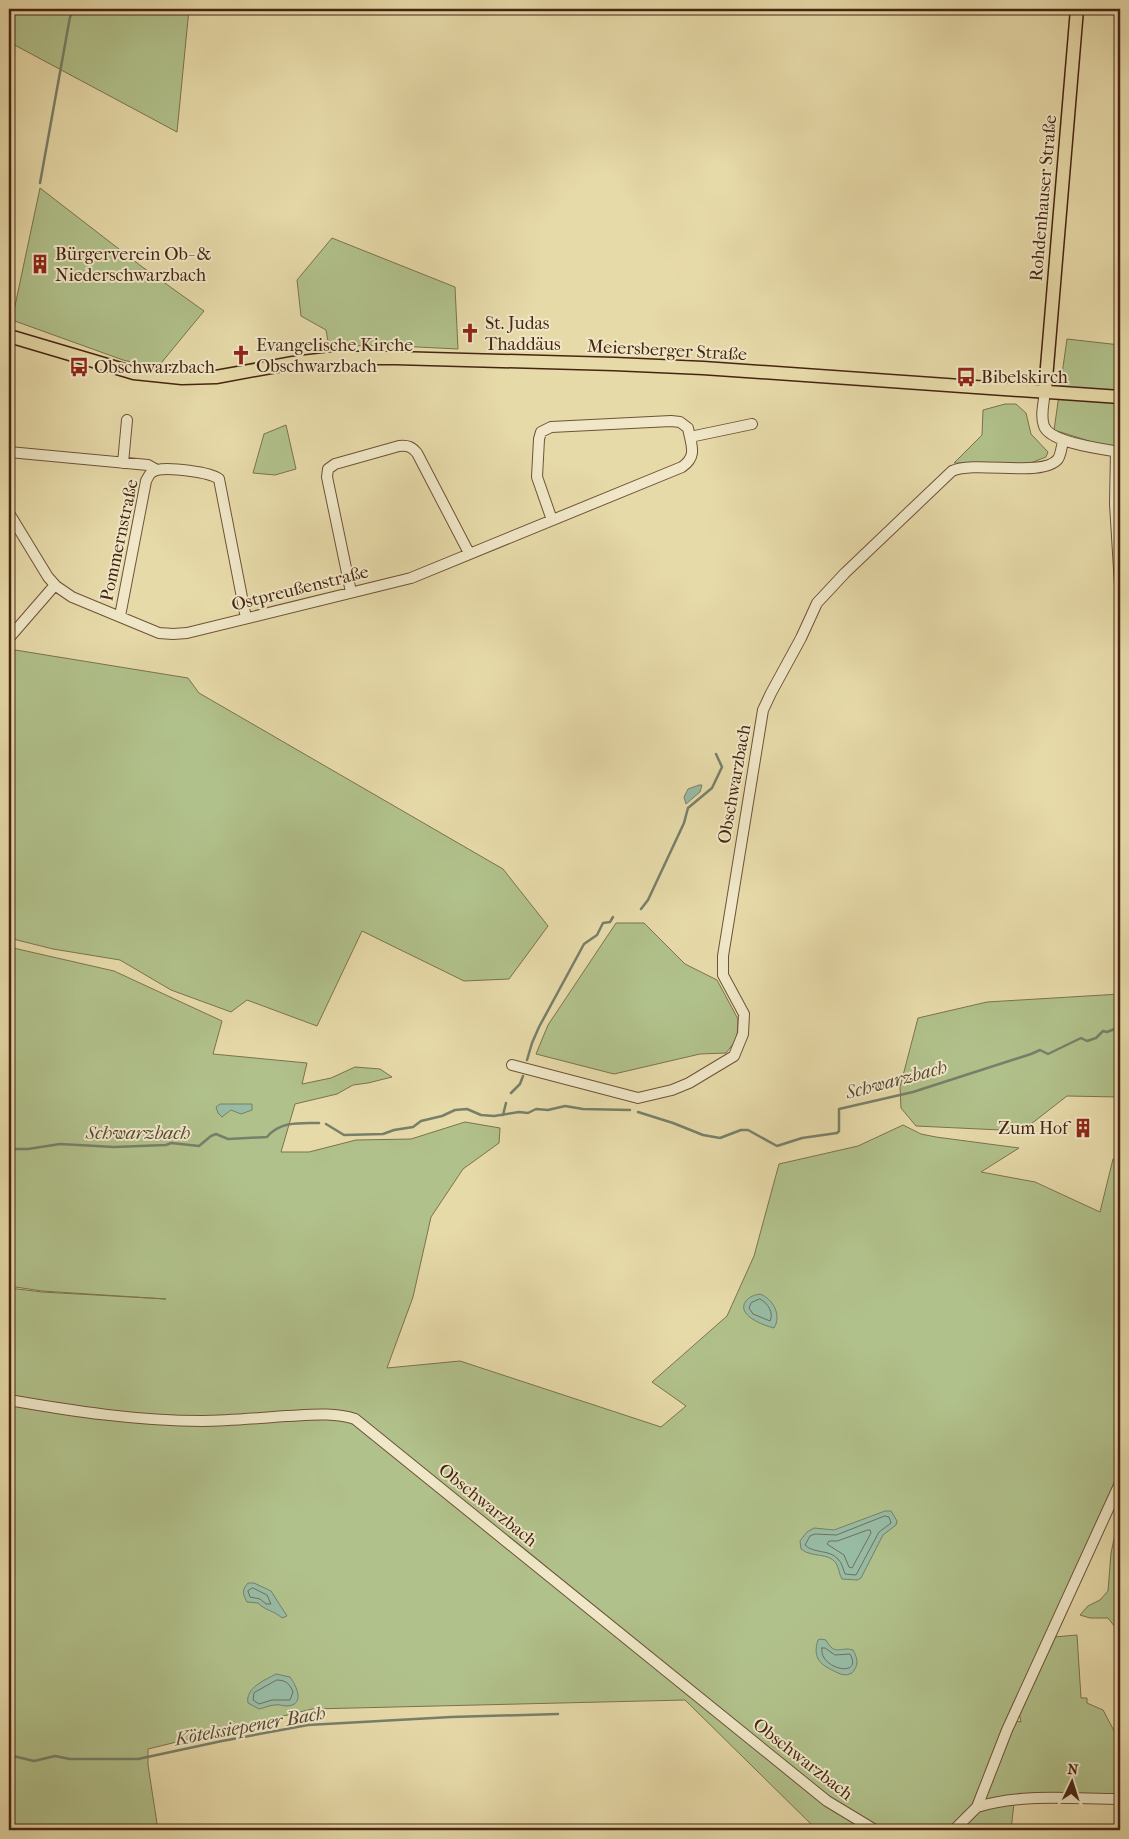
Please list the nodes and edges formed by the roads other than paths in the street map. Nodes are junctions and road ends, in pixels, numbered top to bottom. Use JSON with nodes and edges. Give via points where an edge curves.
{"nodes":[{"id":1,"x":1077,"y":9,"type":"edge"},
{"id":2,"x":9,"y":336,"type":"edge"},
{"id":3,"x":1045,"y":391,"type":"junction"},
{"id":4,"x":1120,"y":397,"type":"edge"},
{"id":5,"x":127,"y":420,"type":"dead end"},
{"id":6,"x":752,"y":424,"type":"dead end"},
{"id":7,"x":690,"y":437,"type":"junction"},
{"id":8,"x":1063,"y":440,"type":"junction"},
{"id":9,"x":1118,"y":451,"type":"edge"},
{"id":10,"x":9,"y":452,"type":"edge"},
{"id":11,"x":123,"y":463,"type":"junction"},
{"id":12,"x":156,"y":470,"type":"junction"},
{"id":13,"x":9,"y":513,"type":"edge"},
{"id":14,"x":552,"y":520,"type":"junction"},
{"id":15,"x":469,"y":553,"type":"junction"},
{"id":16,"x":55,"y":585,"type":"junction"},
{"id":17,"x":1120,"y":585,"type":"edge"},
{"id":18,"x":351,"y":592,"type":"junction"},
{"id":19,"x":120,"y":616,"type":"junction"},
{"id":20,"x":246,"y":618,"type":"junction"},
{"id":21,"x":9,"y":638,"type":"edge"},
{"id":22,"x":512,"y":1065,"type":"dead end"},
{"id":23,"x":9,"y":1400,"type":"edge"},
{"id":24,"x":1120,"y":1483,"type":"edge"},
{"id":25,"x":1120,"y":1799,"type":"edge"},
{"id":26,"x":977,"y":1807,"type":"junction"},
{"id":27,"x":875,"y":1830,"type":"edge"},
{"id":28,"x":954,"y":1830,"type":"edge"}],
"edges":[{"from":1,"to":3,"type":"main road","name":"Rohdenhauser Straße"},
{"from":2,"to":3,"type":"main road","name":"Meiersberger Straße","via":[[134,373],[182,378],[216,377],[355,357],[684,367]]},
{"from":3,"to":4,"type":"main road","name":"Meiersberger Straße"},
{"from":3,"to":8,"type":"street","via":[[1044,426],[1053,436]]},
{"from":5,"to":11,"type":"street"},
{"from":6,"to":7,"type":"street"},
{"from":7,"to":14,"type":"street","name":"Ostpreußenstraße","via":[[693,452],[690,462],[682,467]]},
{"from":7,"to":14,"type":"street","via":[[688,428],[680,422],[671,421],[551,427],[541,432],[537,476]]},
{"from":8,"to":9,"type":"street"},
{"from":8,"to":22,"type":"street","name":"Obschwarzbach","via":[[1058,458],[1041,468],[966,468],[952,471],[845,572],[817,603],[764,710],[723,956],[723,975],[744,1014],[743,1034],[734,1056],[689,1083],[638,1098]]},
{"from":9,"to":17,"type":"street","via":[[1115,504]]},
{"from":10,"to":11,"type":"street"},
{"from":11,"to":12,"type":"street","via":[[148,465]]},
{"from":12,"to":19,"type":"street","name":"Pommernstraße","via":[[146,481]]},
{"from":12,"to":20,"type":"street","name":"Pommernstraße","via":[[211,474],[219,480]]},
{"from":13,"to":16,"type":"street","name":"Ostpreußenstraße"},
{"from":14,"to":15,"type":"street","name":"Ostpreußenstraße"},
{"from":15,"to":18,"type":"street","name":"Ostpreußenstraße","via":[[411,578]]},
{"from":15,"to":18,"type":"street","via":[[412,448],[399,446],[335,464],[328,469],[327,477]]},
{"from":16,"to":19,"type":"street","name":"Ostpreußenstraße","via":[[72,597]]},
{"from":16,"to":21,"type":"street"},
{"from":18,"to":20,"type":"street","name":"Ostpreußenstraße"},
{"from":19,"to":20,"type":"street","name":"Ostpreußenstraße","via":[[158,633],[173,634]]},
{"from":23,"to":27,"type":"street","name":"Obschwarzbach","via":[[178,1421],[306,1415],[341,1415],[355,1419],[827,1801]]},
{"from":24,"to":26,"type":"street","via":[[1008,1730]]},
{"from":25,"to":26,"type":"street","via":[[1005,1801]]},
{"from":26,"to":28,"type":"street"}]}
